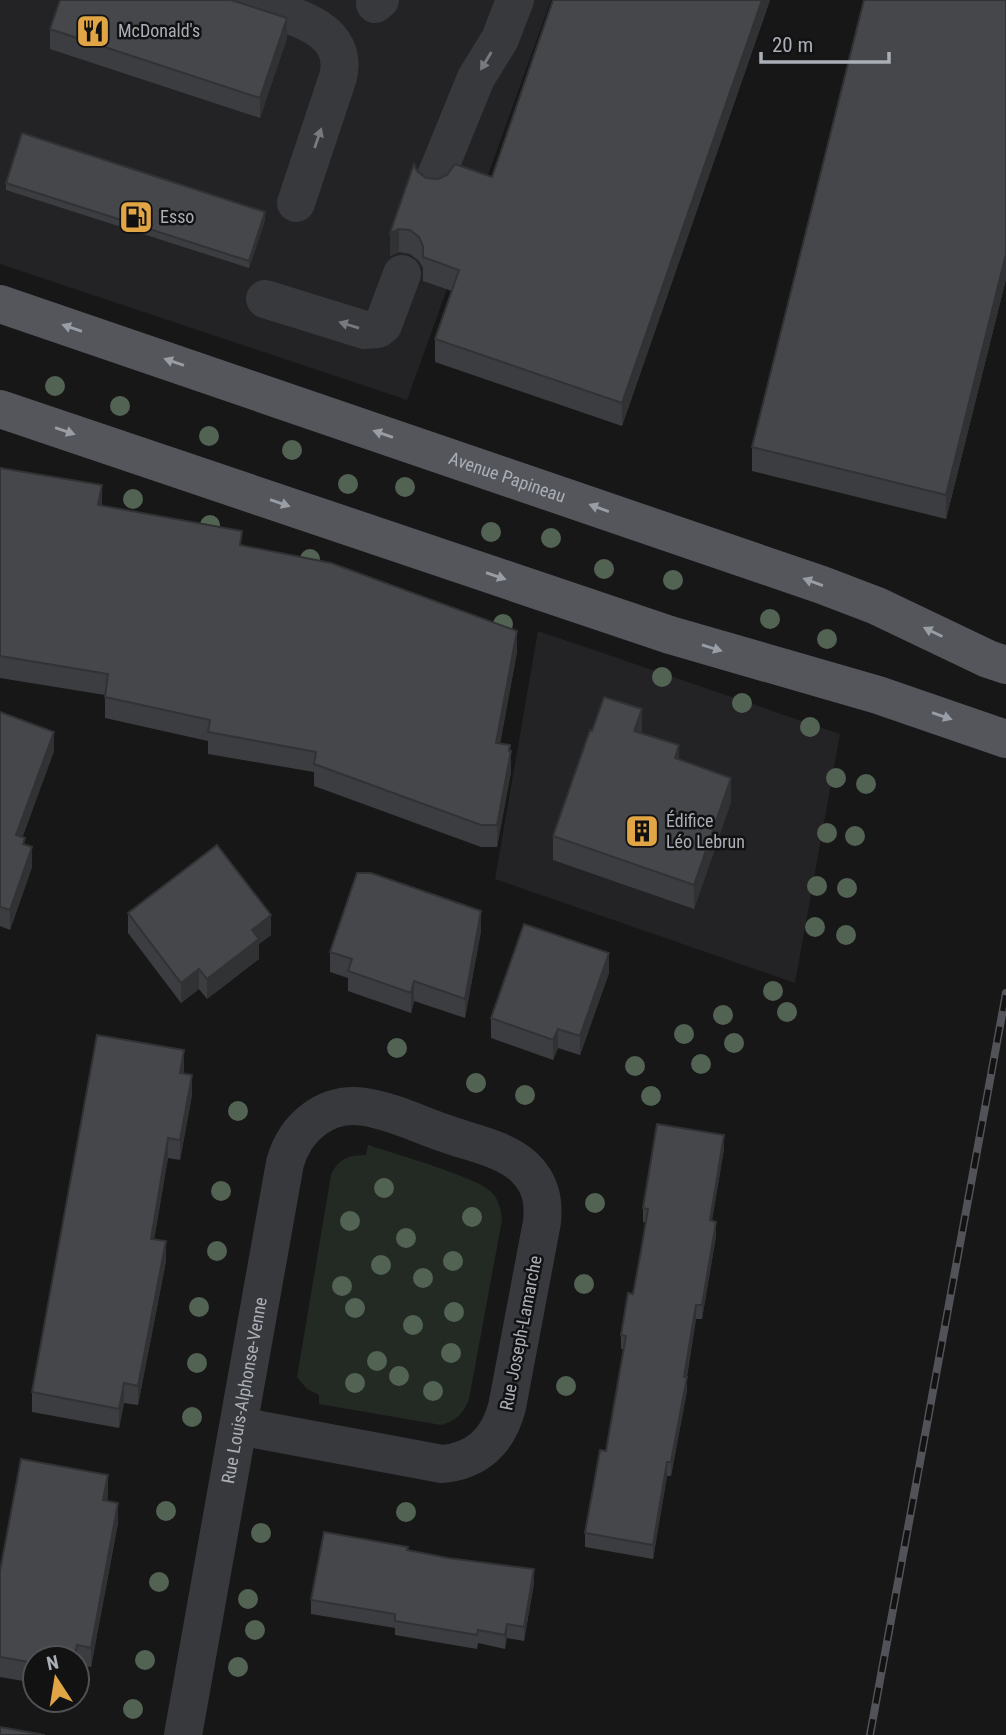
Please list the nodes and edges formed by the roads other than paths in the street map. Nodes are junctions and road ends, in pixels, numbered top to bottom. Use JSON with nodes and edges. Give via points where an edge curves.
{"nodes":[{"id":1,"x":239,"y":0,"type":"edge"},
{"id":2,"x":515,"y":0,"type":"edge"},
{"id":3,"x":434,"y":181,"type":"edge"},
{"id":4,"x":296,"y":203,"type":"dead end"},
{"id":5,"x":402,"y":274,"type":"dead end"},
{"id":6,"x":265,"y":299,"type":"dead end"},
{"id":7,"x":0,"y":303,"type":"edge"},
{"id":8,"x":0,"y":409,"type":"edge"},
{"id":9,"x":1006,"y":665,"type":"edge"},
{"id":10,"x":1006,"y":739,"type":"edge"},
{"id":11,"x":374,"y":1109,"type":"joint"},
{"id":12,"x":239,"y":1426,"type":"junction"},
{"id":13,"x":183,"y":1735,"type":"edge"}],
"edges":[{"from":4,"to":1,"type":"street","one_way":true,"via":[[341,59],[334,41],[321,29]]},
{"from":2,"to":3,"type":"street","one_way":true},
{"from":5,"to":6,"type":"street","one_way":true,"via":[[383,325],[371,331]]},
{"from":9,"to":7,"type":"main road","name":"Avenue Papineau","one_way":true,"via":[[822,585]]},
{"from":8,"to":10,"type":"main road","one_way":true,"via":[[670,635],[878,695]]},
{"from":11,"to":12,"type":"street","name":"Rue Louis-Alphonse-Venne","via":[[352,1106],[325,1112],[303,1127],[289,1150]]},
{"from":11,"to":12,"type":"street","name":"Rue Joseph-Lamarche","via":[[514,1159],[538,1186],[542,1222],[503,1424],[478,1453],[442,1464]]},
{"from":12,"to":13,"type":"street","name":"Rue Louis-Alphonse-Venne"}]}
